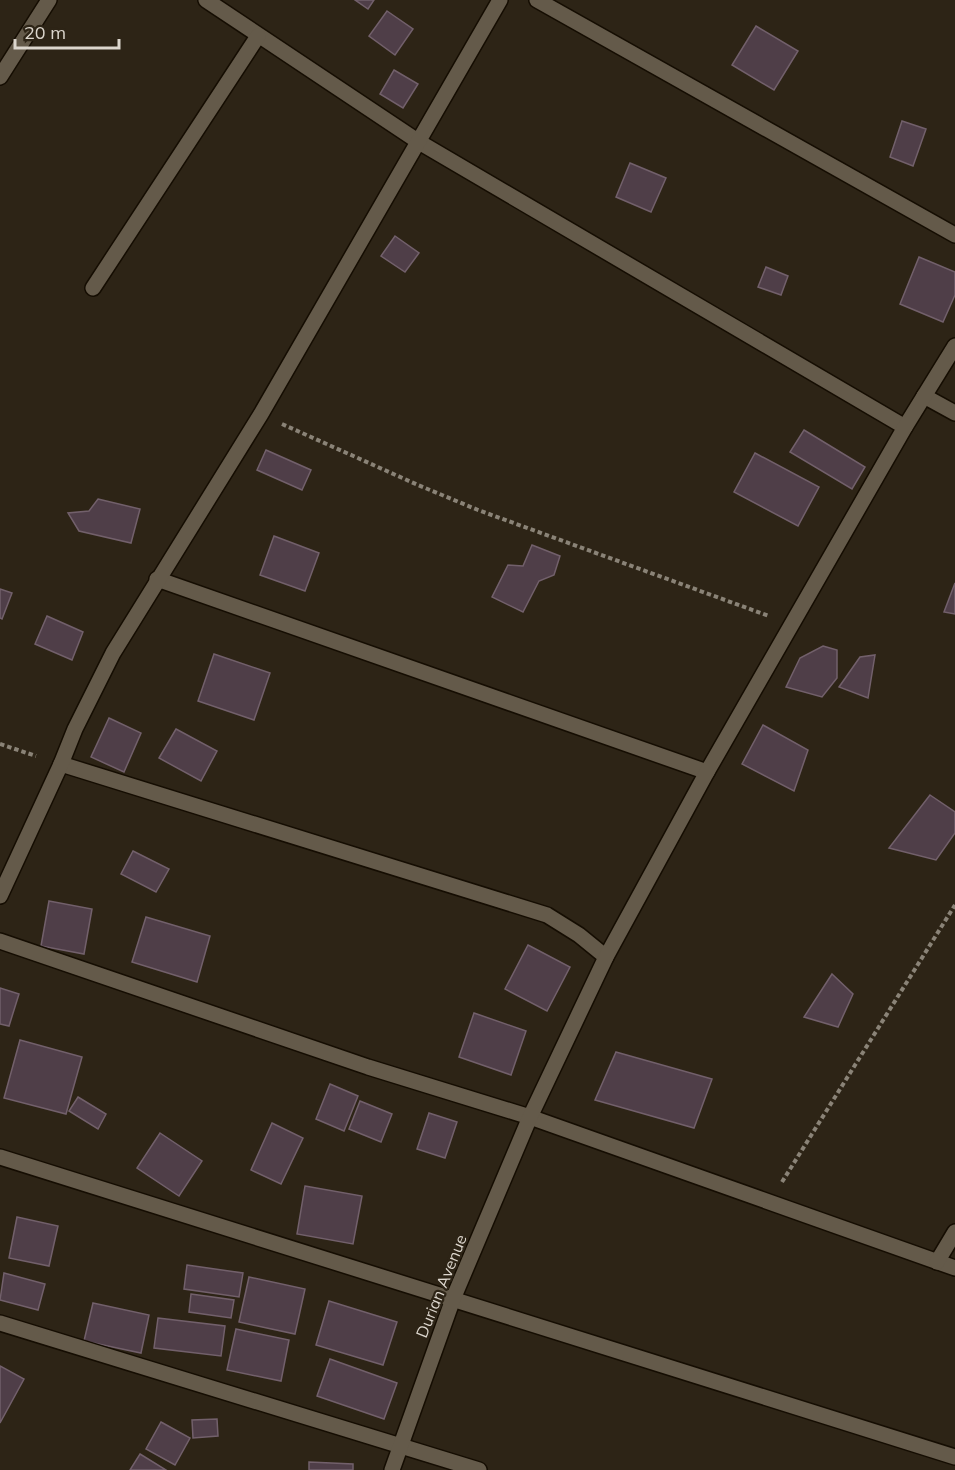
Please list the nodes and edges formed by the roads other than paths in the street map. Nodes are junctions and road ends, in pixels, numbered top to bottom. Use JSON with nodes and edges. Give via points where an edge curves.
{"nodes":[{"id":1,"x":49,"y":0,"type":"edge"},
{"id":2,"x":206,"y":0,"type":"edge"},
{"id":3,"x":500,"y":0,"type":"edge"},
{"id":4,"x":537,"y":0,"type":"edge"},
{"id":5,"x":258,"y":36,"type":"junction"},
{"id":6,"x":0,"y":77,"type":"edge"},
{"id":7,"x":419,"y":142,"type":"junction"},
{"id":8,"x":955,"y":235,"type":"edge"},
{"id":9,"x":93,"y":288,"type":"dead end"},
{"id":10,"x":955,"y":346,"type":"edge"},
{"id":11,"x":924,"y":396,"type":"junction"},
{"id":12,"x":955,"y":412,"type":"edge"},
{"id":13,"x":905,"y":427,"type":"junction"},
{"id":14,"x":157,"y":579,"type":"junction"},
{"id":15,"x":61,"y":764,"type":"junction"},
{"id":16,"x":707,"y":772,"type":"junction"},
{"id":17,"x":0,"y":896,"type":"edge"},
{"id":18,"x":0,"y":941,"type":"edge"},
{"id":19,"x":606,"y":957,"type":"junction"},
{"id":20,"x":530,"y":1117,"type":"junction"},
{"id":21,"x":0,"y":1157,"type":"edge"},
{"id":22,"x":955,"y":1232,"type":"edge"},
{"id":23,"x":937,"y":1262,"type":"junction"},
{"id":24,"x":955,"y":1268,"type":"edge"},
{"id":25,"x":453,"y":1299,"type":"junction"},
{"id":26,"x":0,"y":1323,"type":"edge"},
{"id":27,"x":400,"y":1446,"type":"junction"},
{"id":28,"x":955,"y":1457,"type":"edge"},
{"id":29,"x":392,"y":1470,"type":"edge"},
{"id":30,"x":479,"y":1470,"type":"edge"}],
"edges":[{"from":1,"to":6,"type":"street"},
{"from":2,"to":5,"type":"street"},
{"from":3,"to":7,"type":"street"},
{"from":4,"to":8,"type":"street"},
{"from":5,"to":7,"type":"street"},
{"from":5,"to":9,"type":"street"},
{"from":7,"to":13,"type":"street"},
{"from":7,"to":14,"type":"street","via":[[261,414]]},
{"from":10,"to":11,"type":"street","name":"Durian Avenue"},
{"from":11,"to":12,"type":"street"},
{"from":11,"to":13,"type":"street","name":"Durian Avenue"},
{"from":13,"to":16,"type":"street","name":"Durian Avenue"},
{"from":14,"to":15,"type":"street","via":[[113,652]]},
{"from":14,"to":16,"type":"street"},
{"from":15,"to":17,"type":"street"},
{"from":15,"to":19,"type":"street","via":[[547,915]]},
{"from":16,"to":19,"type":"street","name":"Durian Avenue"},
{"from":18,"to":20,"type":"street","via":[[368,1067]]},
{"from":19,"to":20,"type":"street","name":"Durian Avenue"},
{"from":20,"to":23,"type":"street"},
{"from":20,"to":25,"type":"street","name":"Durian Avenue"},
{"from":21,"to":25,"type":"street"},
{"from":22,"to":23,"type":"street"},
{"from":23,"to":24,"type":"street"},
{"from":25,"to":27,"type":"street","name":"Durian Avenue"},
{"from":25,"to":28,"type":"street"},
{"from":26,"to":27,"type":"street"},
{"from":27,"to":29,"type":"street","name":"Durian Avenue"},
{"from":27,"to":30,"type":"street"}]}
